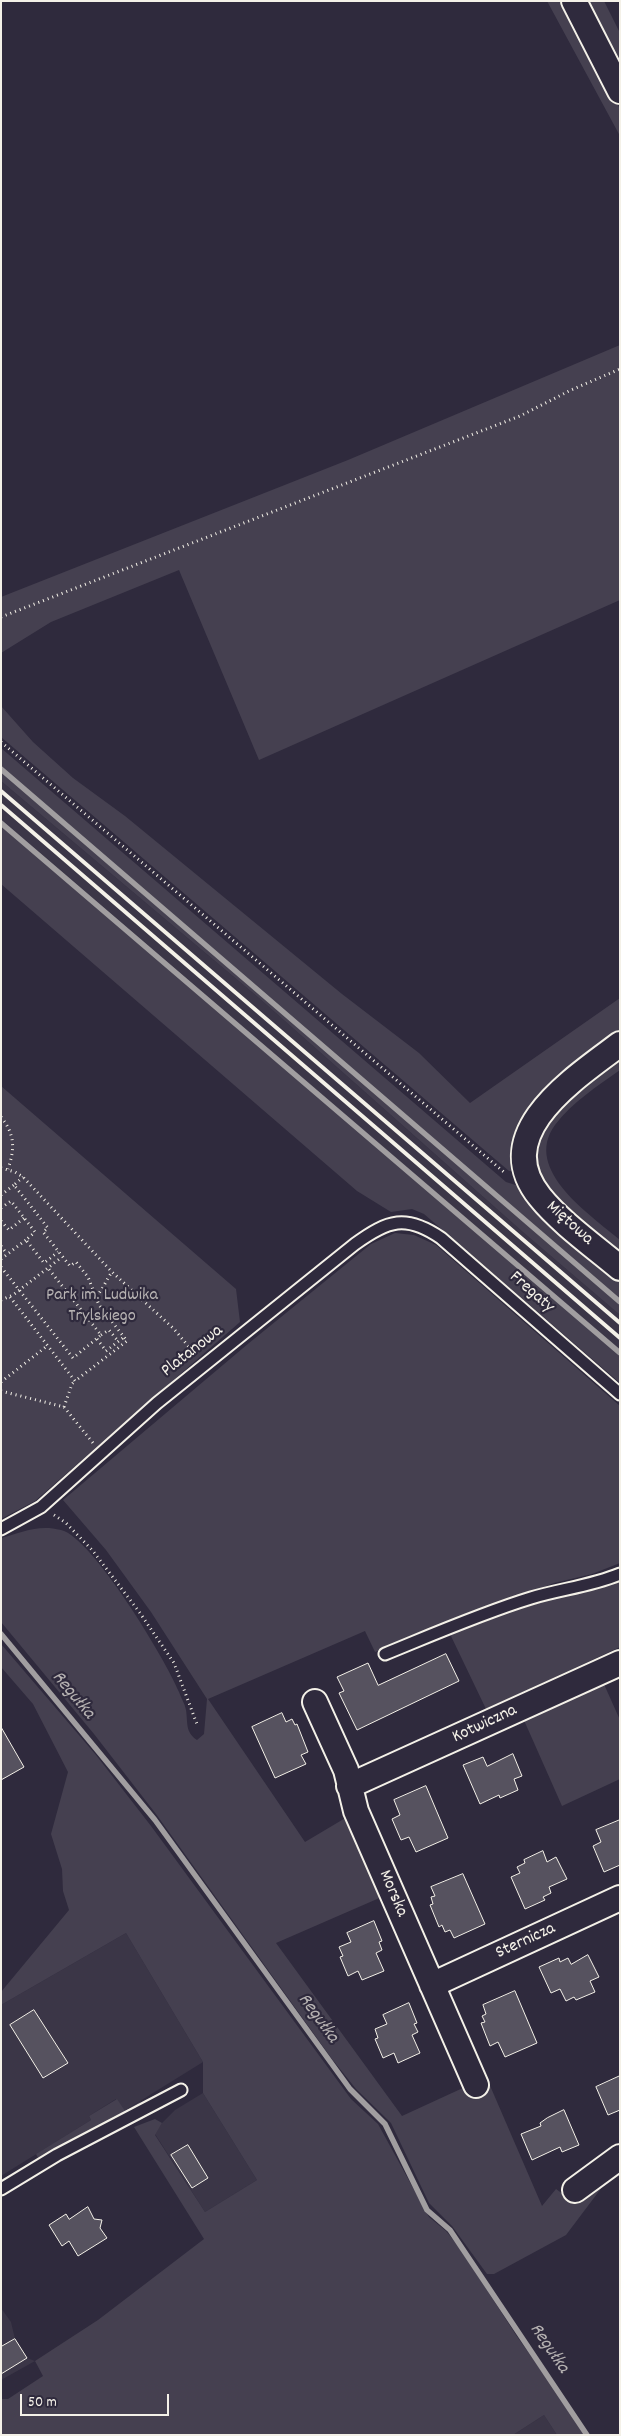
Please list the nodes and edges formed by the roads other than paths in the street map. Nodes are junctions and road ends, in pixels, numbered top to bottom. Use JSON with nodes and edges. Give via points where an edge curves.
{"nodes":[{"id":1,"x":574,"y":1,"type":"edge"},
{"id":2,"x":620,"y":91,"type":"edge"},
{"id":3,"x":620,"y":1044,"type":"edge"},
{"id":4,"x":415,"y":1224,"type":"joint"},
{"id":5,"x":620,"y":1268,"type":"edge"},
{"id":6,"x":620,"y":1394,"type":"edge"},
{"id":7,"x":1,"y":1528,"type":"edge"},
{"id":8,"x":620,"y":1574,"type":"edge"},
{"id":9,"x":385,"y":1654,"type":"dead end"},
{"id":10,"x":620,"y":1663,"type":"edge"},
{"id":11,"x":315,"y":1702,"type":"dead end"},
{"id":12,"x":349,"y":1786,"type":"junction"},
{"id":13,"x":620,"y":1898,"type":"edge"},
{"id":14,"x":432,"y":1985,"type":"junction"},
{"id":15,"x":476,"y":2085,"type":"dead end"},
{"id":16,"x":181,"y":2090,"type":"dead end"},
{"id":17,"x":620,"y":2157,"type":"edge"},
{"id":18,"x":1,"y":2189,"type":"edge"},
{"id":19,"x":575,"y":2190,"type":"dead end"}],
"edges":[{"from":1,"to":2,"type":"street"},
{"from":3,"to":5,"type":"street","name":"Miętowa","via":[[563,1088],[538,1115],[526,1143],[525,1158],[528,1176],[548,1206]]},
{"from":4,"to":6,"type":"lane","name":"Fregaty","via":[[441,1238]]},
{"from":4,"to":7,"type":"lane","name":"Platanowa","via":[[395,1222],[371,1233],[157,1403],[41,1506]]},
{"from":8,"to":9,"type":"lane","via":[[515,1603]]},
{"from":10,"to":12,"type":"street","name":"Kotwiczna"},
{"from":11,"to":12,"type":"street","name":"Morska","via":[[346,1770]]},
{"from":12,"to":14,"type":"street","name":"Morska","via":[[356,1811]]},
{"from":13,"to":14,"type":"street","name":"Sternicza"},
{"from":14,"to":15,"type":"street","name":"Morska"},
{"from":16,"to":18,"type":"lane","via":[[57,2155]]},
{"from":17,"to":19,"type":"street"}]}
